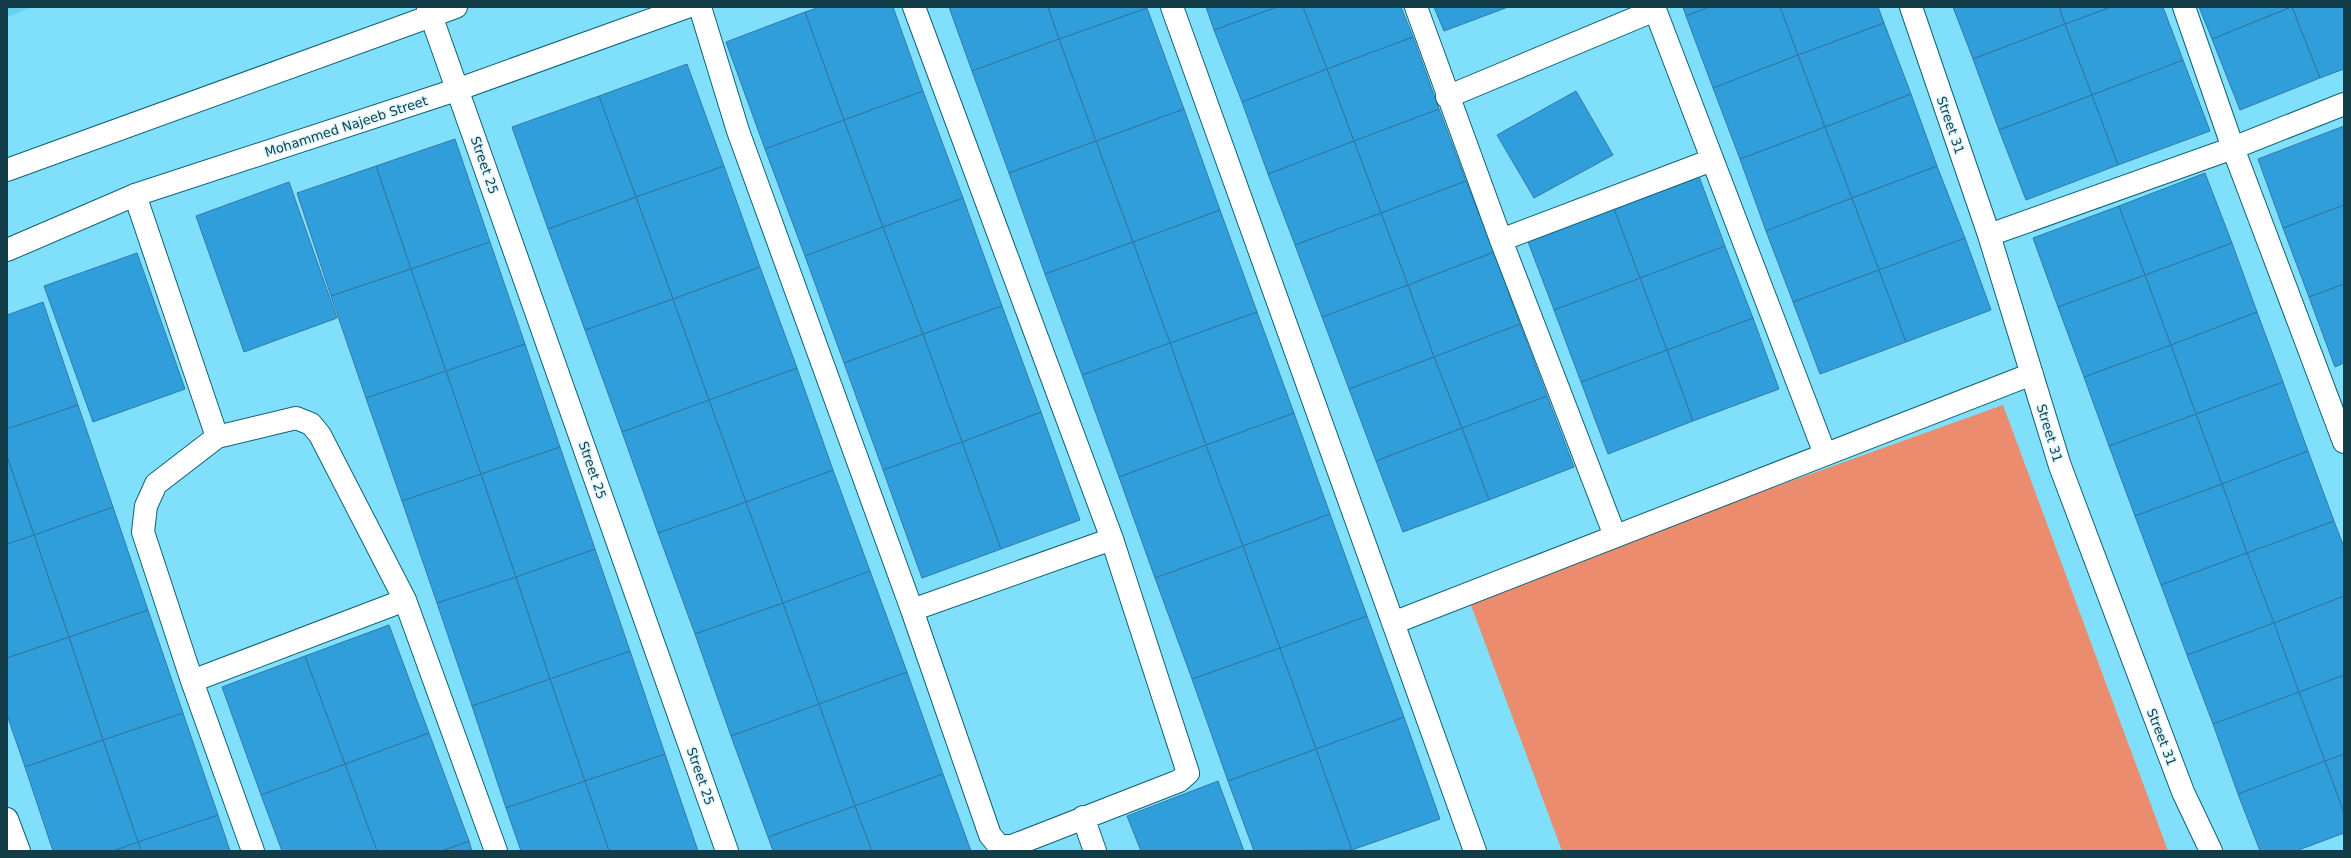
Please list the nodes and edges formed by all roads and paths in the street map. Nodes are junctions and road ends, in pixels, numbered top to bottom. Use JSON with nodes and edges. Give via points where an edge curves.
{"nodes":[{"id":1,"x":456,"y":7,"type":"edge"},
{"id":2,"x":687,"y":7,"type":"edge"},
{"id":3,"x":700,"y":7,"type":"edge"},
{"id":4,"x":914,"y":7,"type":"edge"},
{"id":5,"x":1172,"y":7,"type":"edge"},
{"id":6,"x":1416,"y":7,"type":"edge"},
{"id":7,"x":1911,"y":7,"type":"edge"},
{"id":8,"x":2184,"y":7,"type":"edge"},
{"id":9,"x":1655,"y":8,"type":"edge"},
{"id":10,"x":430,"y":11,"type":"edge"},
{"id":11,"x":459,"y":89,"type":"junction"},
{"id":12,"x":1447,"y":97,"type":"junction"},
{"id":13,"x":2344,"y":104,"type":"edge"},
{"id":14,"x":2233,"y":148,"type":"junction"},
{"id":15,"x":1712,"y":160,"type":"junction"},
{"id":16,"x":7,"y":170,"type":"edge"},
{"id":17,"x":135,"y":195,"type":"junction"},
{"id":18,"x":1989,"y":235,"type":"junction"},
{"id":19,"x":1501,"y":240,"type":"junction"},
{"id":20,"x":7,"y":250,"type":"edge"},
{"id":21,"x":2032,"y":374,"type":"junction"},
{"id":22,"x":2342,"y":434,"type":"edge"},
{"id":23,"x":217,"y":436,"type":"junction"},
{"id":24,"x":1825,"y":454,"type":"junction"},
{"id":25,"x":1615,"y":536,"type":"junction"},
{"id":26,"x":1112,"y":539,"type":"junction"},
{"id":27,"x":405,"y":600,"type":"junction"},
{"id":28,"x":912,"y":610,"type":"junction"},
{"id":29,"x":1393,"y":622,"type":"junction"},
{"id":30,"x":192,"y":681,"type":"junction"},
{"id":31,"x":1083,"y":817,"type":"junction"},
{"id":32,"x":7,"y":819,"type":"edge"},
{"id":33,"x":19,"y":851,"type":"edge"},
{"id":34,"x":253,"y":851,"type":"edge"},
{"id":35,"x":496,"y":851,"type":"edge"},
{"id":36,"x":727,"y":851,"type":"edge"},
{"id":37,"x":1095,"y":851,"type":"edge"},
{"id":38,"x":1475,"y":851,"type":"edge"},
{"id":39,"x":2211,"y":851,"type":"edge"}],
"edges":[{"from":1,"to":10,"type":"street"},
{"from":2,"to":11,"type":"street","name":"Mohammed Najeeb Street"},
{"from":3,"to":28,"type":"street","via":[[738,131]]},
{"from":4,"to":26,"type":"street"},
{"from":5,"to":29,"type":"street"},
{"from":6,"to":12,"type":"street"},
{"from":7,"to":18,"type":"street","name":"Street 31"},
{"from":8,"to":14,"type":"street"},
{"from":9,"to":12,"type":"street"},
{"from":9,"to":15,"type":"street"},
{"from":10,"to":11,"type":"street","name":"Street 25"},
{"from":10,"to":16,"type":"street"},
{"from":11,"to":17,"type":"street","name":"Mohammed Najeeb Street"},
{"from":11,"to":36,"type":"street","name":"Street 25"},
{"from":12,"to":19,"type":"street"},
{"from":13,"to":14,"type":"street"},
{"from":14,"to":18,"type":"street"},
{"from":14,"to":22,"type":"street"},
{"from":15,"to":19,"type":"street"},
{"from":15,"to":24,"type":"street"},
{"from":17,"to":20,"type":"street","name":"Mohammed Najeeb Street"},
{"from":17,"to":23,"type":"street"},
{"from":18,"to":21,"type":"street","name":"Street 31"},
{"from":19,"to":25,"type":"street"},
{"from":21,"to":24,"type":"street"},
{"from":21,"to":39,"type":"street","name":"Street 31","via":[[2060,466],[2128,649],[2183,792]]},
{"from":23,"to":27,"type":"street","via":[[296,418],[311,424],[320,435]]},
{"from":23,"to":30,"type":"street","via":[[156,484],[146,506],[143,532]]},
{"from":24,"to":25,"type":"street"},
{"from":25,"to":29,"type":"street"},
{"from":26,"to":28,"type":"street"},
{"from":26,"to":31,"type":"street","via":[[1188,773],[1180,781]]},
{"from":27,"to":30,"type":"street"},
{"from":27,"to":35,"type":"street"},
{"from":28,"to":31,"type":"street","via":[[990,835],[999,846],[1012,846]]},
{"from":29,"to":38,"type":"street"},
{"from":30,"to":34,"type":"street"},
{"from":31,"to":37,"type":"street"},
{"from":32,"to":33,"type":"street"}]}
